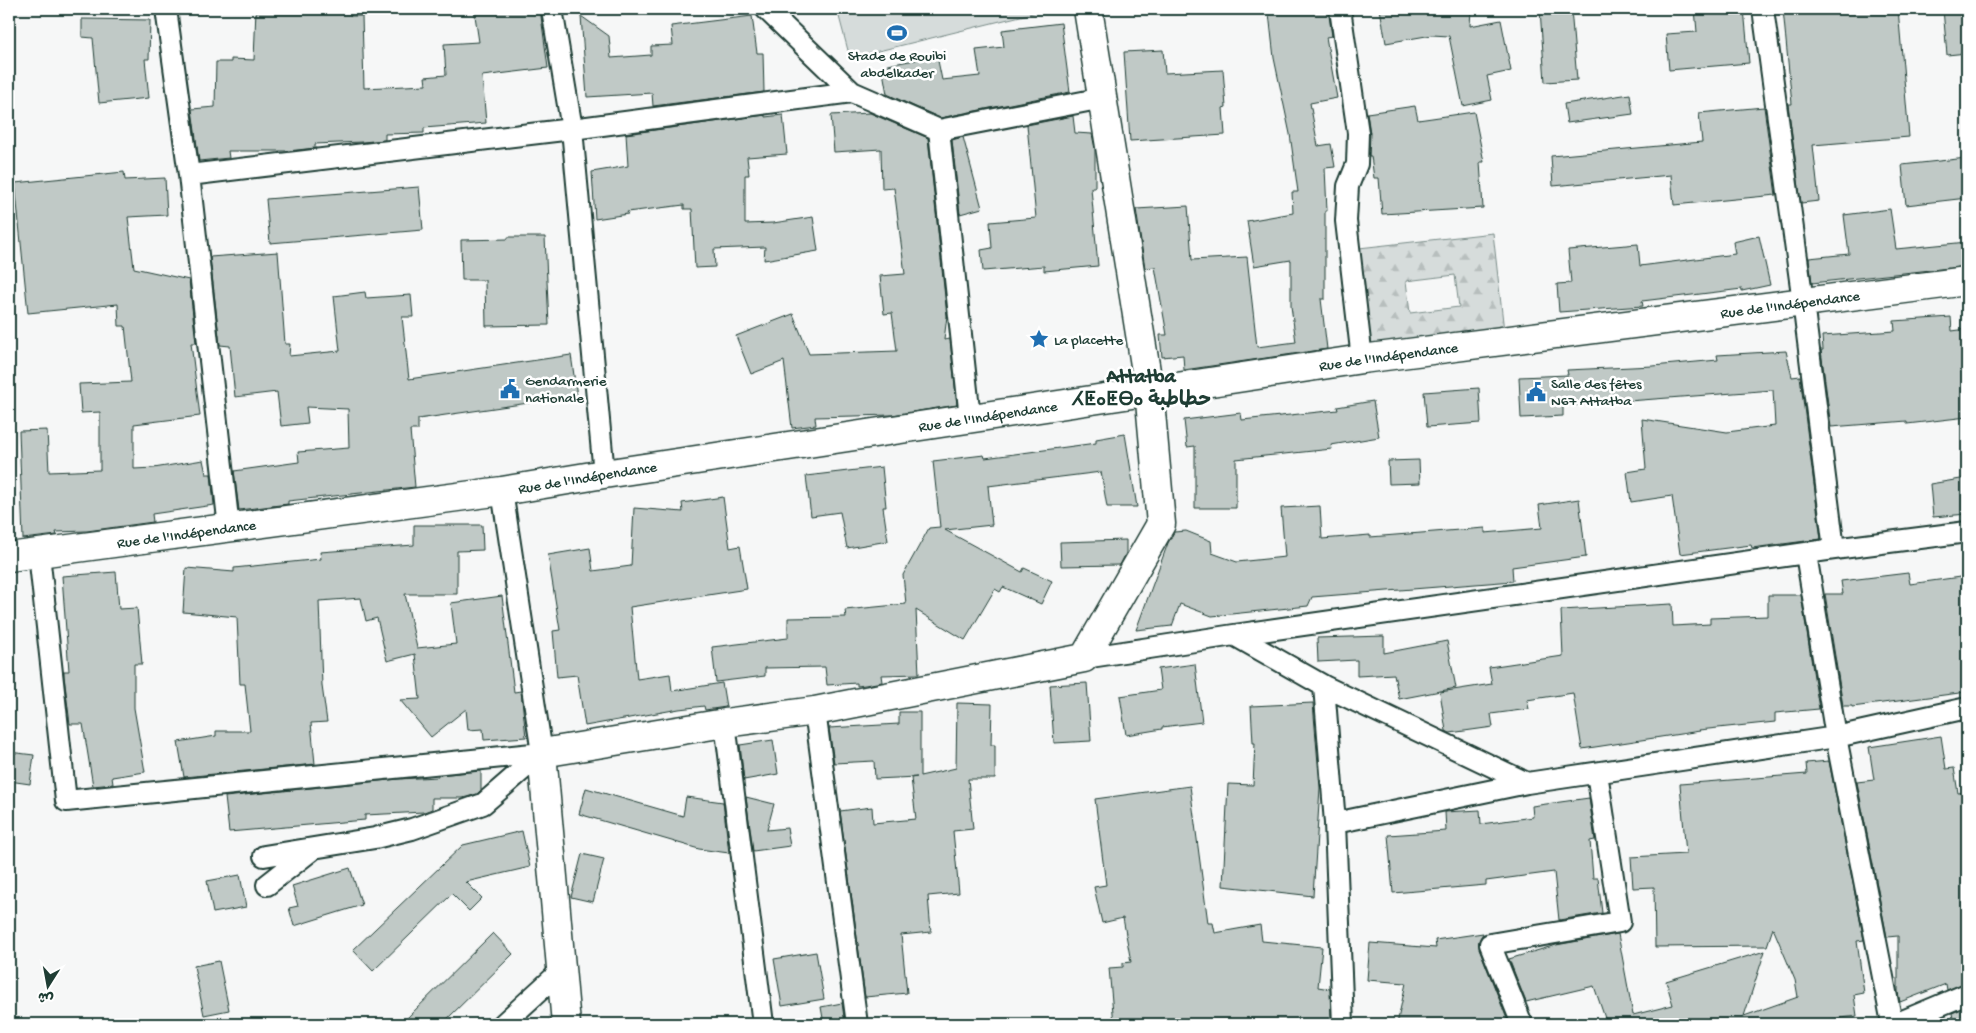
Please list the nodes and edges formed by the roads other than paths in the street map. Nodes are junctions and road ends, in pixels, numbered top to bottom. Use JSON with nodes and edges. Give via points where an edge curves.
{"nodes":[{"id":1,"x":166,"y":9,"type":"edge"},
{"id":2,"x":552,"y":9,"type":"edge"},
{"id":3,"x":766,"y":9,"type":"edge"},
{"id":4,"x":1088,"y":9,"type":"edge"},
{"id":5,"x":1340,"y":9,"type":"edge"},
{"id":6,"x":1763,"y":9,"type":"edge"},
{"id":7,"x":852,"y":92,"type":"junction"},
{"id":8,"x":1102,"y":98,"type":"junction"},
{"id":9,"x":572,"y":129,"type":"junction"},
{"id":10,"x":939,"y":130,"type":"junction"},
{"id":11,"x":189,"y":174,"type":"junction"},
{"id":12,"x":1967,"y":281,"type":"edge"},
{"id":13,"x":1803,"y":302,"type":"junction"},
{"id":14,"x":1362,"y":358,"type":"junction"},
{"id":15,"x":1149,"y":390,"type":"junction"},
{"id":16,"x":970,"y":418,"type":"junction"},
{"id":17,"x":604,"y":474,"type":"junction"},
{"id":18,"x":502,"y":491,"type":"junction"},
{"id":19,"x":229,"y":528,"type":"junction"},
{"id":20,"x":1967,"y":532,"type":"edge"},
{"id":21,"x":1834,"y":549,"type":"junction"},
{"id":22,"x":39,"y":554,"type":"junction"},
{"id":23,"x":1806,"y":554,"type":"junction"},
{"id":24,"x":9,"y":557,"type":"edge"},
{"id":25,"x":1234,"y":635,"type":"junction"},
{"id":26,"x":1084,"y":658,"type":"junction"},
{"id":27,"x":1324,"y":686,"type":"junction"},
{"id":28,"x":1967,"y":708,"type":"edge"},
{"id":29,"x":815,"y":711,"type":"junction"},
{"id":30,"x":724,"y":723,"type":"junction"},
{"id":31,"x":1836,"y":737,"type":"junction"},
{"id":32,"x":542,"y":753,"type":"junction"},
{"id":33,"x":1597,"y":773,"type":"junction"},
{"id":34,"x":1527,"y":783,"type":"junction"},
{"id":35,"x":1335,"y":823,"type":"junction"},
{"id":36,"x":315,"y":848,"type":"junction"},
{"id":37,"x":264,"y":856,"type":"dead end"},
{"id":38,"x":267,"y":885,"type":"dead end"},
{"id":39,"x":561,"y":971,"type":"junction"},
{"id":40,"x":1967,"y":994,"type":"edge"},
{"id":41,"x":1901,"y":1023,"type":"edge"},
{"id":42,"x":503,"y":1024,"type":"edge"},
{"id":43,"x":566,"y":1024,"type":"edge"},
{"id":44,"x":763,"y":1024,"type":"edge"},
{"id":45,"x":857,"y":1024,"type":"edge"},
{"id":46,"x":1343,"y":1024,"type":"edge"},
{"id":47,"x":1522,"y":1024,"type":"edge"}],
"edges":[{"from":1,"to":11,"type":"street"},
{"from":2,"to":9,"type":"street"},
{"from":3,"to":7,"type":"street"},
{"from":4,"to":8,"type":"main road"},
{"from":5,"to":14,"type":"street","via":[[1358,133],[1357,164],[1348,186],[1346,221]]},
{"from":6,"to":13,"type":"street"},
{"from":7,"to":9,"type":"street"},
{"from":7,"to":10,"type":"street"},
{"from":8,"to":10,"type":"street"},
{"from":8,"to":15,"type":"main road"},
{"from":9,"to":11,"type":"street"},
{"from":9,"to":17,"type":"street"},
{"from":10,"to":16,"type":"street"},
{"from":11,"to":19,"type":"street"},
{"from":12,"to":13,"type":"main road","name":"Rue de l'Indépendance"},
{"from":13,"to":14,"type":"main road","name":"Rue de l'Indépendance"},
{"from":13,"to":21,"type":"street"},
{"from":14,"to":15,"type":"main road","name":"Rue de l'Indépendance"},
{"from":15,"to":16,"type":"main road","name":"Rue de l'Indépendance"},
{"from":15,"to":26,"type":"main road","via":[[1161,524]]},
{"from":16,"to":17,"type":"main road","name":"Rue de l'Indépendance"},
{"from":17,"to":18,"type":"main road","name":"Rue de l'Indépendance"},
{"from":18,"to":19,"type":"main road","name":"Rue de l'Indépendance"},
{"from":18,"to":32,"type":"street"},
{"from":19,"to":22,"type":"main road","name":"Rue de l'Indépendance"},
{"from":20,"to":21,"type":"street"},
{"from":21,"to":23,"type":"street"},
{"from":22,"to":24,"type":"main road","name":"Rue de l'Indépendance"},
{"from":22,"to":32,"type":"street","via":[[66,801]]},
{"from":23,"to":25,"type":"street"},
{"from":23,"to":31,"type":"street"},
{"from":25,"to":26,"type":"street"},
{"from":25,"to":27,"type":"street"},
{"from":26,"to":29,"type":"main road"},
{"from":27,"to":34,"type":"street"},
{"from":27,"to":35,"type":"street"},
{"from":28,"to":31,"type":"street"},
{"from":29,"to":30,"type":"main road"},
{"from":29,"to":45,"type":"street"},
{"from":30,"to":32,"type":"main road"},
{"from":30,"to":44,"type":"street"},
{"from":31,"to":33,"type":"street"},
{"from":31,"to":41,"type":"street"},
{"from":32,"to":36,"type":"street","via":[[483,804],[412,829]]},
{"from":32,"to":39,"type":"main road"},
{"from":33,"to":34,"type":"street"},
{"from":33,"to":47,"type":"street","via":[[1620,922],[1490,944]]},
{"from":34,"to":35,"type":"street"},
{"from":35,"to":46,"type":"street"},
{"from":36,"to":37,"type":"street"},
{"from":36,"to":38,"type":"street"},
{"from":39,"to":42,"type":"street"},
{"from":39,"to":43,"type":"main road"},
{"from":40,"to":41,"type":"street"}]}
